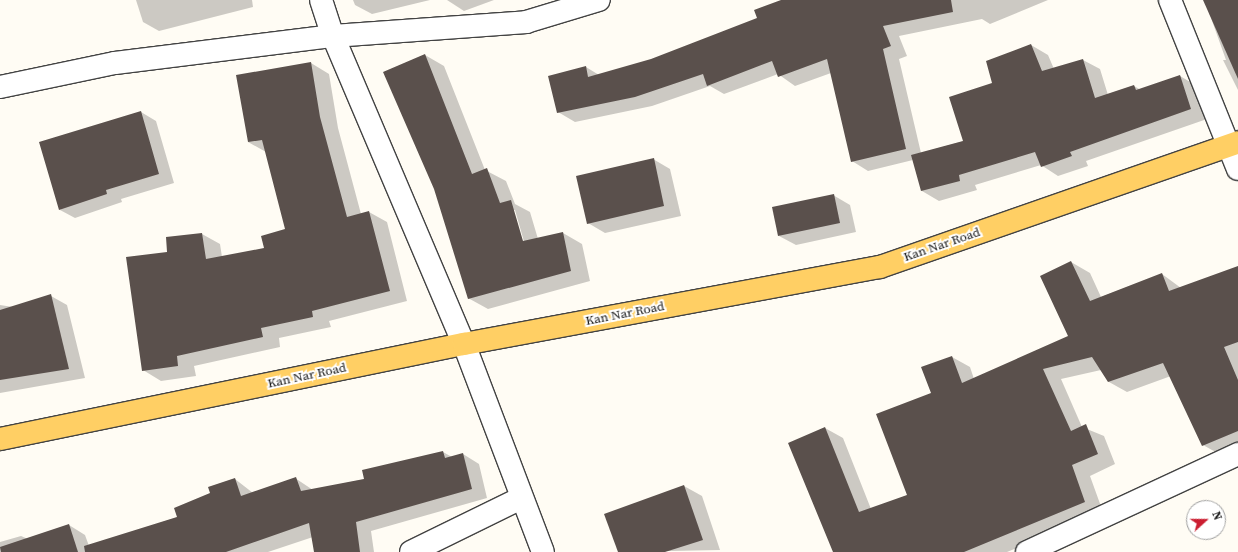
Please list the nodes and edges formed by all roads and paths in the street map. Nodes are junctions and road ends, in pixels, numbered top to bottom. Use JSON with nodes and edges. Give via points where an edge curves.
{"nodes":[{"id":1,"x":321,"y":0,"type":"edge"},
{"id":2,"x":599,"y":0,"type":"edge"},
{"id":3,"x":1170,"y":0,"type":"edge"},
{"id":4,"x":333,"y":36,"type":"junction"},
{"id":5,"x":0,"y":87,"type":"edge"},
{"id":6,"x":1233,"y":144,"type":"edge"},
{"id":7,"x":1238,"y":169,"type":"edge"},
{"id":8,"x":464,"y":344,"type":"junction"},
{"id":9,"x":0,"y":439,"type":"edge"},
{"id":10,"x":1238,"y":454,"type":"edge"},
{"id":11,"x":521,"y":498,"type":"junction"},
{"id":12,"x":411,"y":552,"type":"edge"},
{"id":13,"x":543,"y":552,"type":"edge"},
{"id":14,"x":1027,"y":552,"type":"edge"}],
"edges":[{"from":1,"to":4,"type":"street"},
{"from":2,"to":4,"type":"street","via":[[526,22]]},
{"from":3,"to":6,"type":"street"},
{"from":4,"to":5,"type":"street","via":[[115,63]]},
{"from":4,"to":8,"type":"street"},
{"from":6,"to":7,"type":"street"},
{"from":6,"to":8,"type":"main road","name":"Kan Nar Road","via":[[880,267]]},
{"from":8,"to":9,"type":"main road","name":"Kan Nar Road"},
{"from":8,"to":11,"type":"street"},
{"from":10,"to":14,"type":"street"},
{"from":11,"to":12,"type":"street"},
{"from":11,"to":13,"type":"street"}]}
